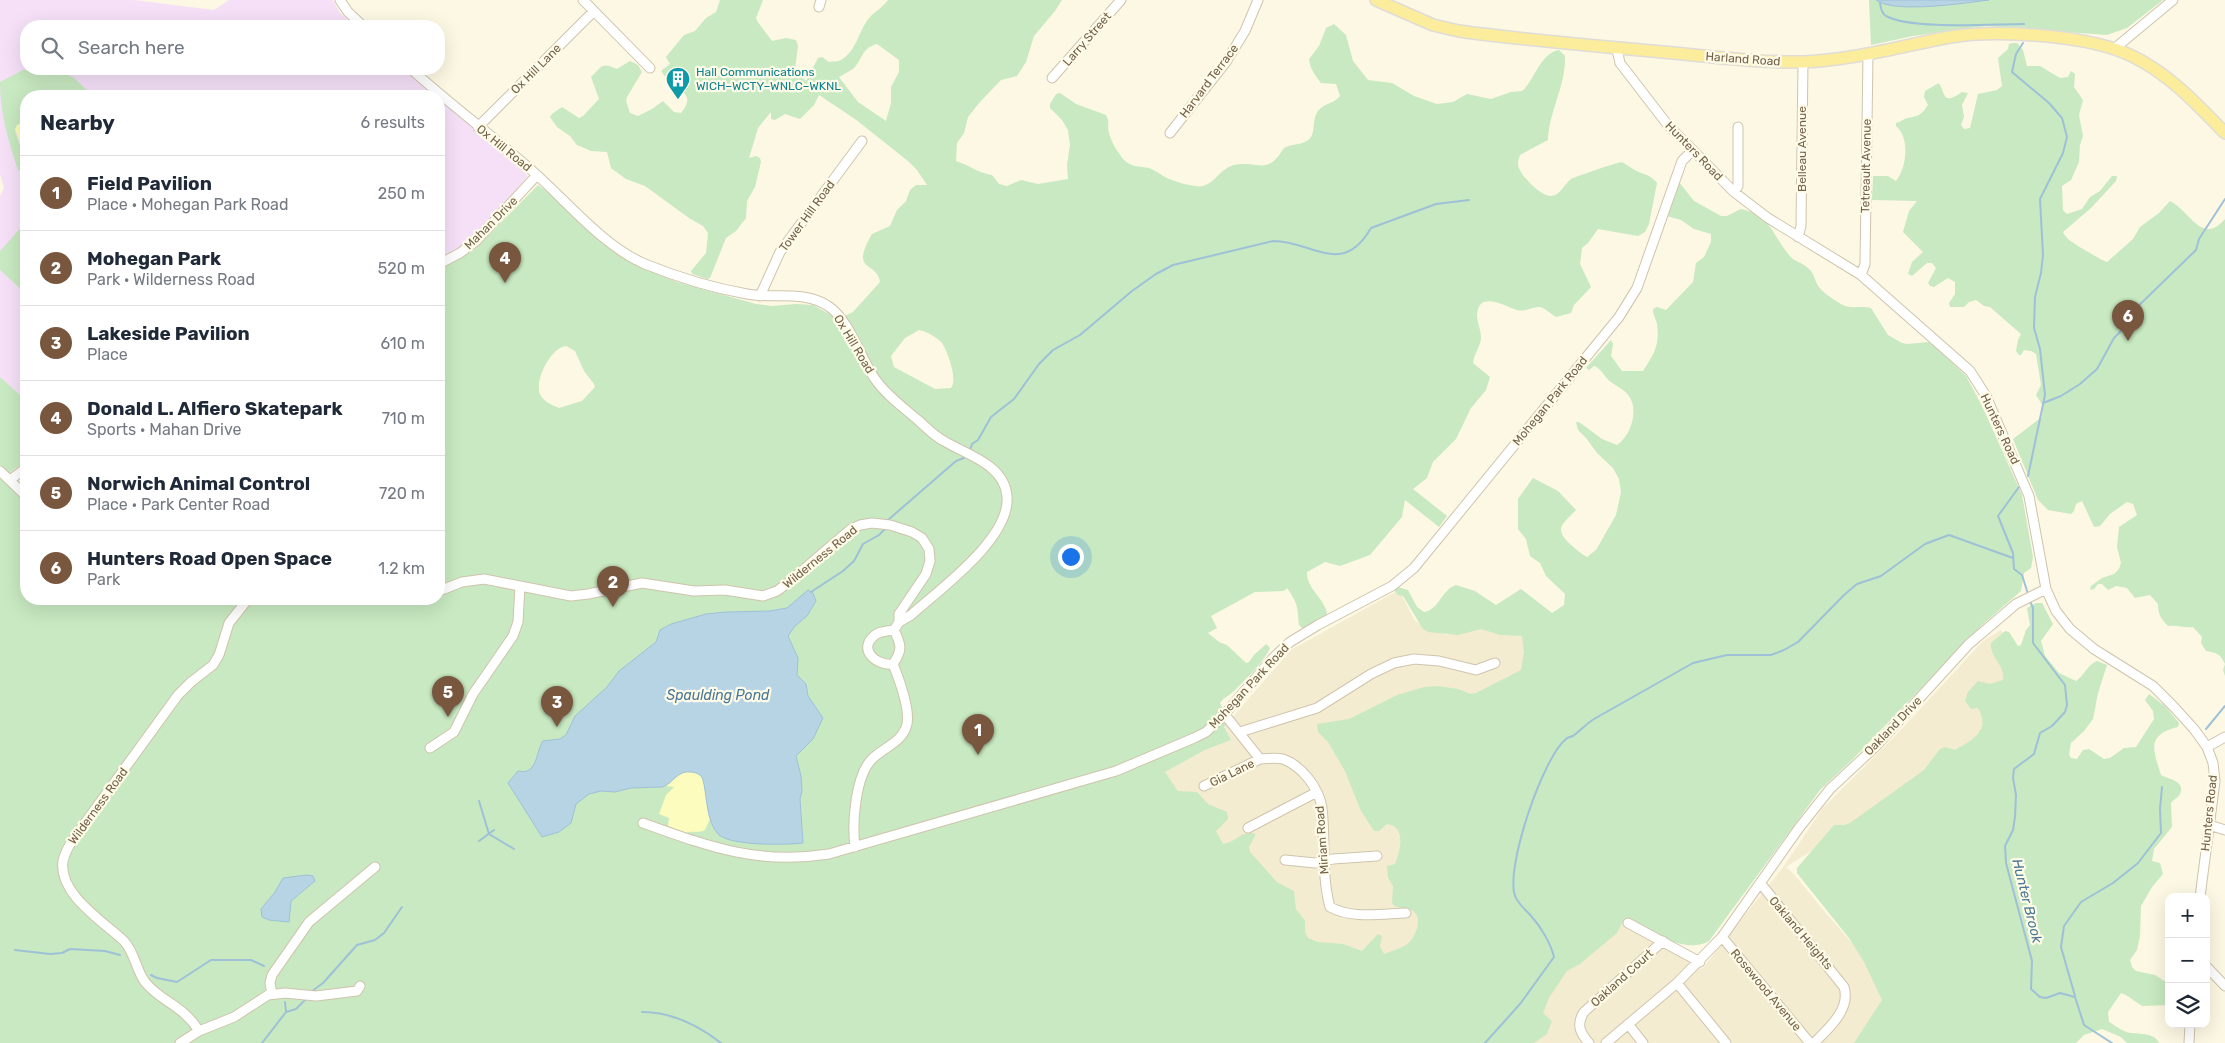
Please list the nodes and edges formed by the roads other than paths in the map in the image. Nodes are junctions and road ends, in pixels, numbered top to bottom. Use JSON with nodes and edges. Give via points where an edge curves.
{"nodes":[{"id":1,"x":340,"y":0,"type":"edge"},
{"id":2,"x":583,"y":0,"type":"edge"},
{"id":3,"x":1121,"y":0,"type":"edge"},
{"id":4,"x":1258,"y":0,"type":"edge"},
{"id":5,"x":1376,"y":0,"type":"edge"},
{"id":6,"x":2173,"y":0,"type":"edge"},
{"id":7,"x":594,"y":11,"type":"junction"},
{"id":8,"x":357,"y":20,"type":"edge"},
{"id":9,"x":2114,"y":48,"type":"junction"},
{"id":10,"x":1616,"y":49,"type":"junction"},
{"id":11,"x":1868,"y":55,"type":"junction"},
{"id":12,"x":1803,"y":62,"type":"junction"},
{"id":13,"x":650,"y":68,"type":"dead end"},
{"id":14,"x":417,"y":75,"type":"edge"},
{"id":15,"x":1052,"y":78,"type":"dead end"},
{"id":16,"x":434,"y":90,"type":"edge"},
{"id":17,"x":445,"y":99,"type":"edge"},
{"id":18,"x":1738,"y":127,"type":"dead end"},
{"id":19,"x":478,"y":128,"type":"junction"},
{"id":20,"x":1170,"y":133,"type":"dead end"},
{"id":21,"x":2225,"y":133,"type":"edge"},
{"id":22,"x":862,"y":141,"type":"dead end"},
{"id":23,"x":1692,"y":151,"type":"junction"},
{"id":24,"x":537,"y":175,"type":"junction"},
{"id":25,"x":1734,"y":192,"type":"junction"},
{"id":26,"x":1798,"y":237,"type":"junction"},
{"id":27,"x":445,"y":261,"type":"edge"},
{"id":28,"x":1860,"y":275,"type":"junction"},
{"id":29,"x":760,"y":296,"type":"junction"},
{"id":30,"x":0,"y":471,"type":"edge"},
{"id":31,"x":20,"y":472,"type":"edge"},
{"id":32,"x":10,"y":480,"type":"junction"},
{"id":33,"x":20,"y":490,"type":"edge"},
{"id":34,"x":520,"y":586,"type":"junction"},
{"id":35,"x":445,"y":589,"type":"edge"},
{"id":36,"x":2046,"y":589,"type":"junction"},
{"id":37,"x":242,"y":605,"type":"edge"},
{"id":38,"x":897,"y":626,"type":"junction"},
{"id":39,"x":1495,"y":663,"type":"dead end"},
{"id":40,"x":894,"y":664,"type":"junction"},
{"id":41,"x":1225,"y":715,"type":"junction"},
{"id":42,"x":1240,"y":732,"type":"junction"},
{"id":43,"x":2225,"y":737,"type":"edge"},
{"id":44,"x":2207,"y":747,"type":"junction"},
{"id":45,"x":430,"y":748,"type":"dead end"},
{"id":46,"x":1260,"y":759,"type":"junction"},
{"id":47,"x":1204,"y":786,"type":"dead end"},
{"id":48,"x":1317,"y":792,"type":"junction"},
{"id":49,"x":643,"y":823,"type":"dead end"},
{"id":50,"x":2209,"y":825,"type":"junction"},
{"id":51,"x":1248,"y":828,"type":"dead end"},
{"id":52,"x":2225,"y":830,"type":"edge"},
{"id":53,"x":854,"y":847,"type":"junction"},
{"id":54,"x":1376,"y":856,"type":"dead end"},
{"id":55,"x":1285,"y":860,"type":"dead end"},
{"id":56,"x":1323,"y":862,"type":"junction"},
{"id":57,"x":375,"y":867,"type":"dead end"},
{"id":58,"x":1761,"y":884,"type":"junction"},
{"id":59,"x":2200,"y":893,"type":"edge"},
{"id":60,"x":1406,"y":913,"type":"dead end"},
{"id":61,"x":1628,"y":923,"type":"dead end"},
{"id":62,"x":1722,"y":937,"type":"junction"},
{"id":63,"x":1663,"y":941,"type":"junction"},
{"id":64,"x":1700,"y":962,"type":"junction"},
{"id":65,"x":2210,"y":970,"type":"edge"},
{"id":66,"x":1677,"y":983,"type":"junction"},
{"id":67,"x":360,"y":986,"type":"dead end"},
{"id":68,"x":2225,"y":986,"type":"edge"},
{"id":69,"x":272,"y":994,"type":"junction"},
{"id":70,"x":1628,"y":1024,"type":"junction"},
{"id":71,"x":2190,"y":1028,"type":"edge"},
{"id":72,"x":199,"y":1031,"type":"junction"},
{"id":73,"x":180,"y":1043,"type":"edge"},
{"id":74,"x":1589,"y":1043,"type":"edge"},
{"id":75,"x":1606,"y":1043,"type":"edge"},
{"id":76,"x":1643,"y":1043,"type":"edge"},
{"id":77,"x":1726,"y":1043,"type":"edge"},
{"id":78,"x":1810,"y":1043,"type":"edge"},
{"id":79,"x":1814,"y":1043,"type":"edge"},
{"id":80,"x":2188,"y":1043,"type":"edge"}],
"edges":[{"from":1,"to":8,"type":"street"},
{"from":2,"to":7,"type":"street"},
{"from":3,"to":15,"type":"street","name":"Larry Street"},
{"from":4,"to":20,"type":"street","name":"Harvard Terrace","via":[[1226,62]]},
{"from":5,"to":10,"type":"main road","name":"Harland Road","via":[[1433,25],[1459,31]]},
{"from":6,"to":9,"type":"street"},
{"from":7,"to":13,"type":"street"},
{"from":7,"to":19,"type":"street","name":"Ox Hill Lane"},
{"from":9,"to":11,"type":"main road","name":"Harland Road","via":[[2007,33],[1950,37]]},
{"from":9,"to":21,"type":"main road","name":"Harland Road","via":[[2154,69],[2175,85]]},
{"from":10,"to":12,"type":"main road","name":"Harland Road"},
{"from":10,"to":23,"type":"street","name":"Hunters Road","via":[[1620,63],[1640,91]]},
{"from":11,"to":12,"type":"main road","name":"Harland Road"},
{"from":11,"to":28,"type":"street","name":"Tetreault Avenue","via":[[1865,264]]},
{"from":12,"to":26,"type":"street","name":"Belleau Avenue","via":[[1801,226]]},
{"from":14,"to":16,"type":"street","name":"Ox Hill Road"},
{"from":17,"to":19,"type":"street","name":"Ox Hill Road"},
{"from":18,"to":25,"type":"street","via":[[1738,186]]},
{"from":19,"to":24,"type":"street","name":"Ox Hill Road"},
{"from":22,"to":29,"type":"street","name":"Tower Hill Road","via":[[780,252]]},
{"from":23,"to":25,"type":"street","name":"Hunters Road"},
{"from":23,"to":41,"type":"street","name":"Mohegan Park Road","via":[[1682,161],[1637,288],[1619,317],[1414,568],[1392,586],[1290,642]]},
{"from":24,"to":27,"type":"street","name":"Mahan Drive","via":[[480,237]]},
{"from":24,"to":29,"type":"street","name":"Ox Hill Road","via":[[632,258],[703,283]]},
{"from":25,"to":26,"type":"street","name":"Hunters Road"},
{"from":26,"to":28,"type":"street","name":"Hunters Road"},
{"from":28,"to":36,"type":"street","name":"Hunters Road","via":[[1970,371],[1986,396],[2029,496]]},
{"from":29,"to":38,"type":"street","name":"Ox Hill Road","via":[[811,298],[830,307],[882,387],[933,434],[988,465],[1003,483],[1007,499],[1005,514],[988,545]]},
{"from":30,"to":32,"type":"street"},
{"from":31,"to":32,"type":"street"},
{"from":32,"to":33,"type":"street"},
{"from":34,"to":35,"type":"street","name":"Wilderness Road","via":[[480,579]]},
{"from":34,"to":38,"type":"street","name":"Wilderness Road","via":[[575,596],[646,583],[694,591],[725,590],[763,596],[789,582],[851,529],[879,523],[915,534],[926,543],[930,552],[926,574],[899,614]]},
{"from":34,"to":45,"type":"street","via":[[518,622],[513,636],[473,694],[454,732]]},
{"from":36,"to":44,"type":"street","name":"Hunters Road","via":[[2056,611],[2070,629],[2094,649],[2153,686]]},
{"from":36,"to":58,"type":"street","name":"Oakland Drive","via":[[2016,604],[1969,644],[1875,747],[1830,789]]},
{"from":37,"to":72,"type":"street","name":"Wilderness Road","via":[[229,623],[215,662],[178,695],[76,836],[63,863],[70,887],[93,916],[128,946],[146,982],[188,1015]]},
{"from":38,"to":40,"type":"street","via":[[901,647]]},
{"from":38,"to":40,"type":"street","via":[[876,634],[868,648],[877,662]]},
{"from":39,"to":42,"type":"street","via":[[1476,670],[1430,660],[1394,663],[1317,708]]},
{"from":40,"to":53,"type":"street","via":[[907,722],[899,738],[873,758],[863,776],[854,824]]},
{"from":41,"to":42,"type":"street"},
{"from":41,"to":53,"type":"street","name":"Mohegan Park Road","via":[[1199,736],[1124,768]]},
{"from":42,"to":46,"type":"street"},
{"from":43,"to":44,"type":"street"},
{"from":44,"to":50,"type":"street","name":"Hunters Road","via":[[2215,780]]},
{"from":46,"to":47,"type":"street","name":"Gia Lane"},
{"from":46,"to":48,"type":"street","name":"Miriam Road","via":[[1281,759],[1295,765]]},
{"from":48,"to":51,"type":"street"},
{"from":48,"to":56,"type":"street","name":"Miriam Road","via":[[1322,807]]},
{"from":49,"to":53,"type":"street","name":"Mohegan Park Road","via":[[712,848],[764,857],[822,855]]},
{"from":50,"to":52,"type":"street"},
{"from":50,"to":59,"type":"street","name":"Hunters Road"},
{"from":54,"to":56,"type":"street"},
{"from":55,"to":56,"type":"street"},
{"from":56,"to":60,"type":"street","name":"Miriam Road","via":[[1330,908],[1354,914]]},
{"from":57,"to":69,"type":"street","via":[[305,926],[272,975]]},
{"from":58,"to":62,"type":"street","name":"Oakland Heights"},
{"from":58,"to":79,"type":"street","name":"Oakland Heights","via":[[1844,987],[1847,997],[1840,1014]]},
{"from":61,"to":63,"type":"street"},
{"from":62,"to":64,"type":"street","name":"Oakland Heights"},
{"from":62,"to":78,"type":"street","name":"Rosewood Avenue"},
{"from":63,"to":64,"type":"street"},
{"from":63,"to":74,"type":"street","name":"Oakland Court","via":[[1584,1012],[1580,1019],[1581,1034]]},
{"from":64,"to":66,"type":"street","name":"Oakland Heights"},
{"from":65,"to":68,"type":"street"},
{"from":66,"to":70,"type":"street","name":"Oakland Heights"},
{"from":66,"to":77,"type":"street"},
{"from":67,"to":69,"type":"street","via":[[356,991],[319,996]]},
{"from":69,"to":72,"type":"street","via":[[228,1020]]},
{"from":70,"to":75,"type":"street","name":"Oakland Heights"},
{"from":70,"to":76,"type":"street"},
{"from":71,"to":80,"type":"street"},
{"from":72,"to":73,"type":"street"}]}
